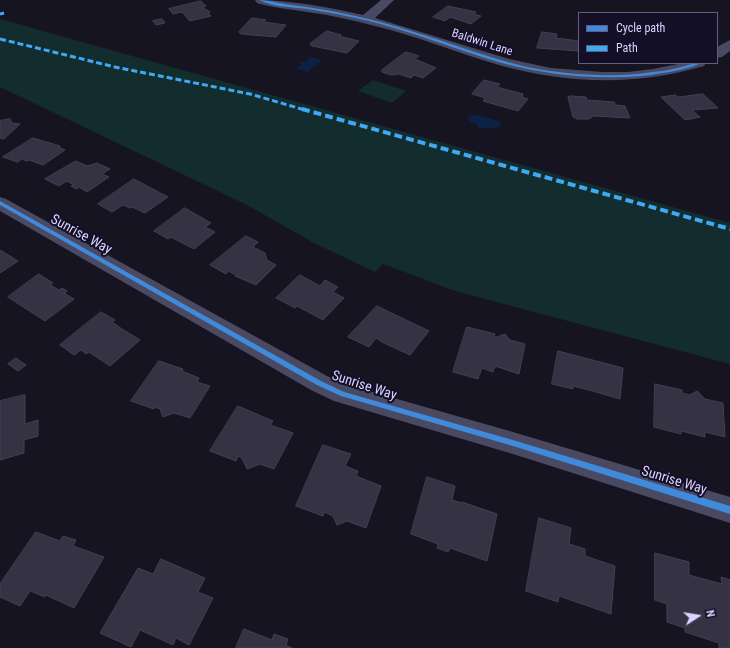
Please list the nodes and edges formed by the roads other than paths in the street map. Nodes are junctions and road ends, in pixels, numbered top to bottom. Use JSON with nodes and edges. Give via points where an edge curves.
{"nodes":[{"id":1,"x":261,"y":0,"type":"edge"},
{"id":2,"x":388,"y":0,"type":"edge"},
{"id":3,"x":366,"y":20,"type":"junction"},
{"id":4,"x":730,"y":44,"type":"edge"},
{"id":5,"x":718,"y":53,"type":"edge"},
{"id":6,"x":695,"y":64,"type":"edge"},
{"id":7,"x":0,"y":203,"type":"edge"},
{"id":8,"x":730,"y":510,"type":"edge"}],
"edges":[{"from":1,"to":3,"type":"street","name":"Baldwin Lane"},
{"from":2,"to":3,"type":"street"},
{"from":3,"to":6,"type":"street","name":"Baldwin Lane","via":[[431,37],[504,62],[556,72],[595,75],[642,74]]},
{"from":4,"to":5,"type":"street"},
{"from":7,"to":8,"type":"street","name":"Sunrise Way","via":[[312,380],[343,394]]}]}
